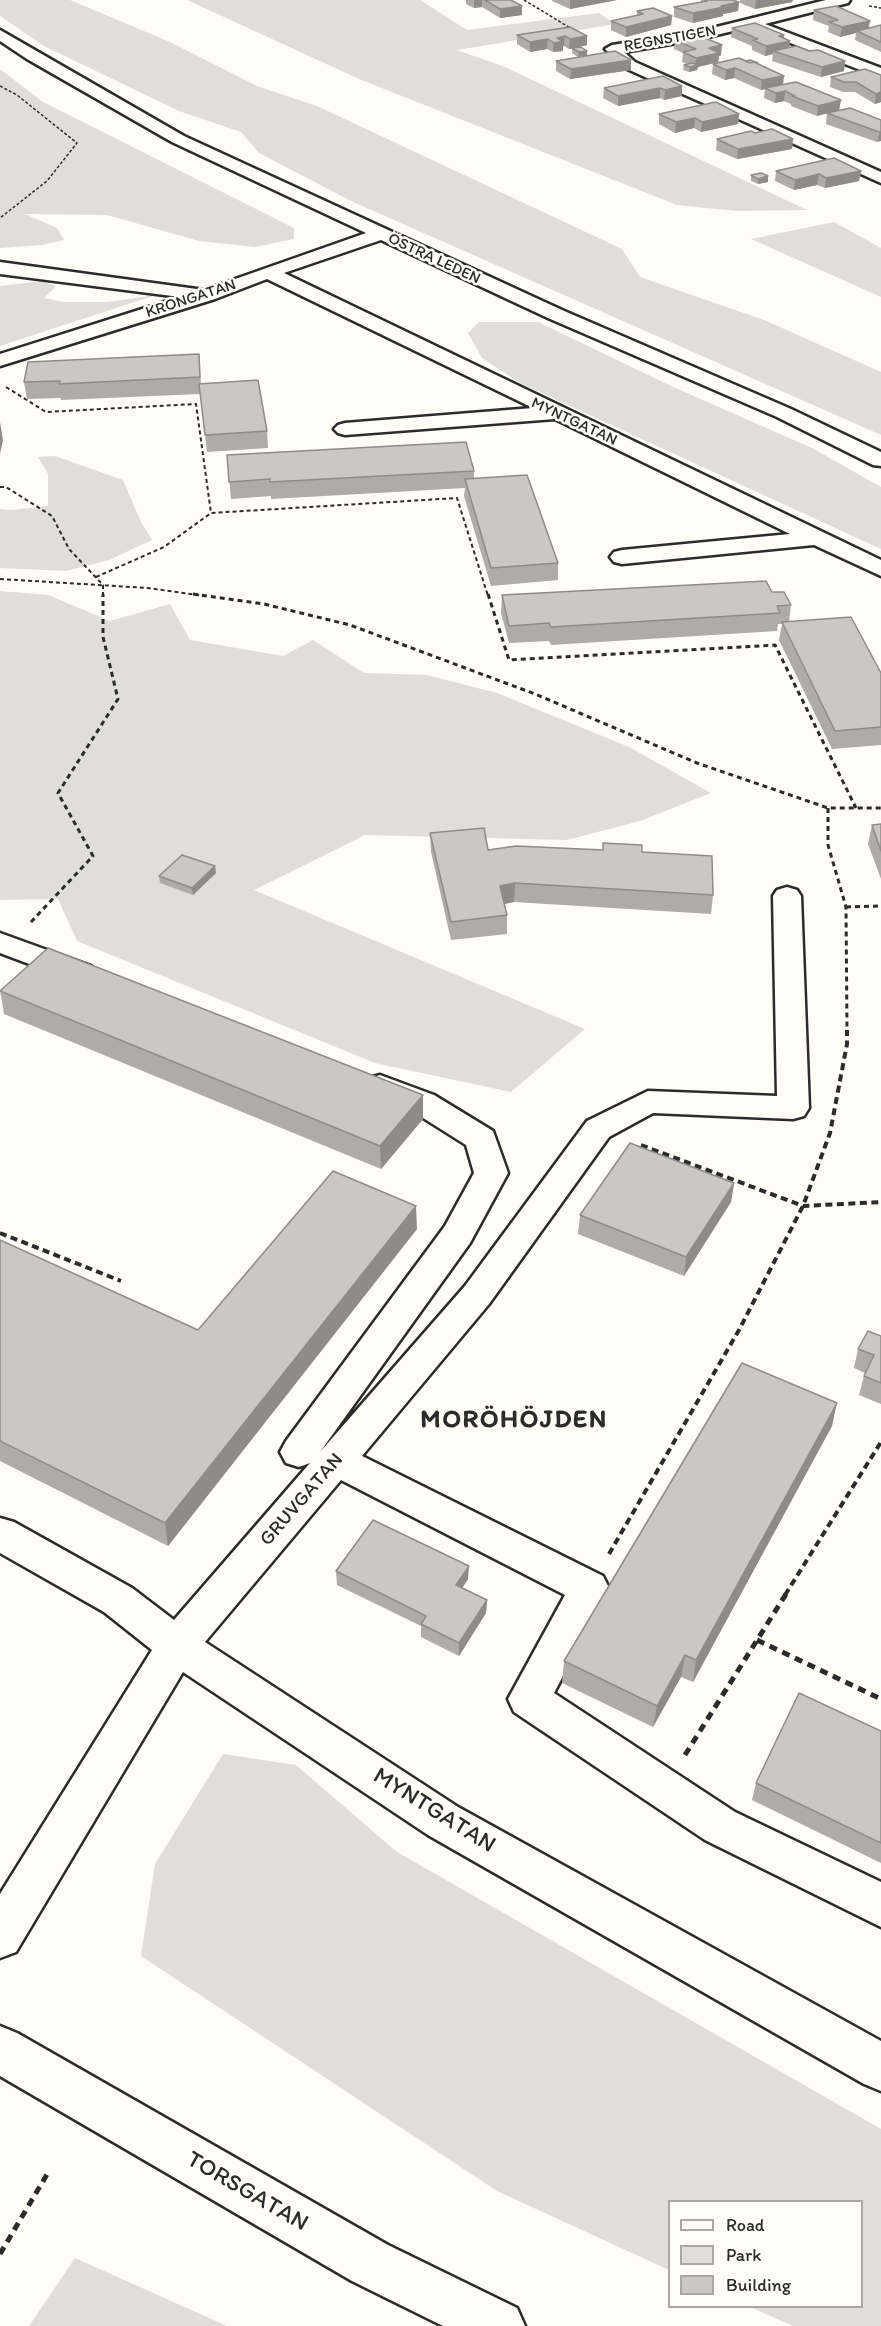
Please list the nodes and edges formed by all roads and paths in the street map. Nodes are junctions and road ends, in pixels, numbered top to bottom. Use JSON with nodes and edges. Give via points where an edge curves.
{"nodes":[{"id":1,"x":524,"y":0,"type":"edge"},
{"id":2,"x":843,"y":0,"type":"edge"},
{"id":3,"x":750,"y":23,"type":"junction"},
{"id":4,"x":0,"y":34,"type":"edge"},
{"id":5,"x":612,"y":49,"type":"junction"},
{"id":6,"x":881,"y":73,"type":"edge"},
{"id":7,"x":0,"y":86,"type":"edge"},
{"id":8,"x":881,"y":178,"type":"edge"},
{"id":9,"x":0,"y":218,"type":"edge"},
{"id":10,"x":381,"y":234,"type":"junction"},
{"id":11,"x":0,"y":268,"type":"edge"},
{"id":12,"x":269,"y":273,"type":"junction"},
{"id":13,"x":208,"y":295,"type":"junction"},
{"id":14,"x":0,"y":360,"type":"edge"},
{"id":15,"x":0,"y":384,"type":"edge"},
{"id":16,"x":555,"y":413,"type":"junction"},
{"id":17,"x":345,"y":429,"type":"dead end"},
{"id":18,"x":881,"y":460,"type":"edge"},
{"id":19,"x":0,"y":488,"type":"edge"},
{"id":20,"x":211,"y":513,"type":"junction"},
{"id":21,"x":818,"y":538,"type":"junction"},
{"id":22,"x":622,"y":557,"type":"dead end"},
{"id":23,"x":881,"y":569,"type":"edge"},
{"id":24,"x":96,"y":578,"type":"junction"},
{"id":25,"x":0,"y":579,"type":"edge"},
{"id":26,"x":103,"y":585,"type":"junction"},
{"id":27,"x":828,"y":808,"type":"junction"},
{"id":28,"x":856,"y":808,"type":"junction"},
{"id":29,"x":881,"y":808,"type":"edge"},
{"id":30,"x":787,"y":896,"type":"dead end"},
{"id":31,"x":881,"y":906,"type":"edge"},
{"id":32,"x":846,"y":908,"type":"junction"},
{"id":33,"x":3,"y":954,"type":"edge"},
{"id":34,"x":110,"y":984,"type":"edge"},
{"id":35,"x":356,"y":1077,"type":"edge"},
{"id":36,"x":598,"y":1129,"type":"junction"},
{"id":37,"x":881,"y":1202,"type":"edge"},
{"id":38,"x":803,"y":1206,"type":"junction"},
{"id":39,"x":0,"y":1233,"type":"edge"},
{"id":40,"x":121,"y":1281,"type":"dead end"},
{"id":41,"x":387,"y":1332,"type":"junction"},
{"id":42,"x":430,"y":1351,"type":"junction"},
{"id":43,"x":881,"y":1442,"type":"edge"},
{"id":44,"x":318,"y":1456,"type":"junction"},
{"id":45,"x":0,"y":1534,"type":"edge"},
{"id":46,"x":589,"y":1588,"type":"junction"},
{"id":47,"x":757,"y":1640,"type":"junction"},
{"id":48,"x":177,"y":1646,"type":"junction"},
{"id":49,"x":881,"y":1699,"type":"edge"},
{"id":50,"x":664,"y":1789,"type":"junction"},
{"id":51,"x":881,"y":1905,"type":"edge"},
{"id":52,"x":0,"y":1936,"type":"edge"},
{"id":53,"x":0,"y":2050,"type":"edge"},
{"id":54,"x":881,"y":2067,"type":"edge"},
{"id":55,"x":49,"y":2171,"type":"dead end"},
{"id":56,"x":0,"y":2254,"type":"edge"},
{"id":57,"x":499,"y":2326,"type":"edge"}],
"edges":[{"from":1,"to":5,"type":"path"},
{"from":2,"to":3,"type":"street","name":"REGNSTIGEN"},
{"from":3,"to":5,"type":"street","name":"REGNSTIGEN"},
{"from":3,"to":6,"type":"street"},
{"from":4,"to":10,"type":"street","name":"ÖSTRA LEDEN","via":[[178,139]]},
{"from":5,"to":8,"type":"street","name":"REGNSTIGEN","via":[[630,65]]},
{"from":7,"to":9,"type":"path","via":[[77,143],[47,181]]},
{"from":10,"to":12,"type":"street","name":"KRONGATAN"},
{"from":10,"to":18,"type":"street","name":"ÖSTRA LEDEN"},
{"from":11,"to":13,"type":"street"},
{"from":12,"to":13,"type":"street","name":"KRONGATAN"},
{"from":12,"to":16,"type":"street","name":"MYNTGATAN"},
{"from":13,"to":14,"type":"street","name":"KRONGATAN"},
{"from":15,"to":20,"type":"path","via":[[46,412],[196,404]]},
{"from":16,"to":17,"type":"street"},
{"from":16,"to":21,"type":"street","name":"MYNTGATAN"},
{"from":19,"to":24,"type":"path","via":[[6,487],[52,516],[69,549]]},
{"from":20,"to":24,"type":"path","via":[[164,547]]},
{"from":20,"to":28,"type":"path","via":[[457,498],[508,660],[775,645]]},
{"from":21,"to":22,"type":"street"},
{"from":21,"to":23,"type":"street","name":"MYNTGATAN"},
{"from":24,"to":26,"type":"path"},
{"from":25,"to":26,"type":"path"},
{"from":26,"to":27,"type":"path","via":[[264,604],[350,626],[535,694],[697,763]]},
{"from":26,"to":33,"type":"path","via":[[103,637],[118,699],[58,793],[93,856]]},
{"from":27,"to":28,"type":"path"},
{"from":27,"to":32,"type":"path","via":[[828,845]]},
{"from":28,"to":29,"type":"path"},
{"from":30,"to":36,"type":"street","name":"GRUVGATAN","via":[[793,1108],[648,1102]]},
{"from":31,"to":32,"type":"path"},
{"from":32,"to":38,"type":"path","via":[[847,1044],[830,1133]]},
{"from":33,"to":34,"type":"street"},
{"from":35,"to":41,"type":"street","via":[[423,1102],[481,1139],[491,1173],[458,1234]]},
{"from":36,"to":38,"type":"path"},
{"from":36,"to":42,"type":"street","name":"GRUVGATAN","via":[[477,1295]]},
{"from":37,"to":38,"type":"path"},
{"from":38,"to":46,"type":"path","via":[[739,1330]]},
{"from":39,"to":40,"type":"path"},
{"from":41,"to":42,"type":"street"},
{"from":41,"to":44,"type":"street"},
{"from":42,"to":44,"type":"street","name":"GRUVGATAN"},
{"from":43,"to":47,"type":"path"},
{"from":44,"to":46,"type":"street"},
{"from":44,"to":48,"type":"street","name":"GRUVGATAN"},
{"from":45,"to":48,"type":"street","name":"MYNTGATAN","via":[[118,1600]]},
{"from":46,"to":50,"type":"street","via":[[529,1699]]},
{"from":47,"to":49,"type":"path"},
{"from":47,"to":50,"type":"path"},
{"from":48,"to":52,"type":"street","name":"GRUVGATAN"},
{"from":48,"to":54,"type":"street","name":"MYNTGATAN","via":[[443,1821]]},
{"from":50,"to":51,"type":"street","via":[[720,1826]]},
{"from":53,"to":57,"type":"street","name":"TORSGATAN","via":[[370,2263]]},
{"from":55,"to":56,"type":"path"}]}
